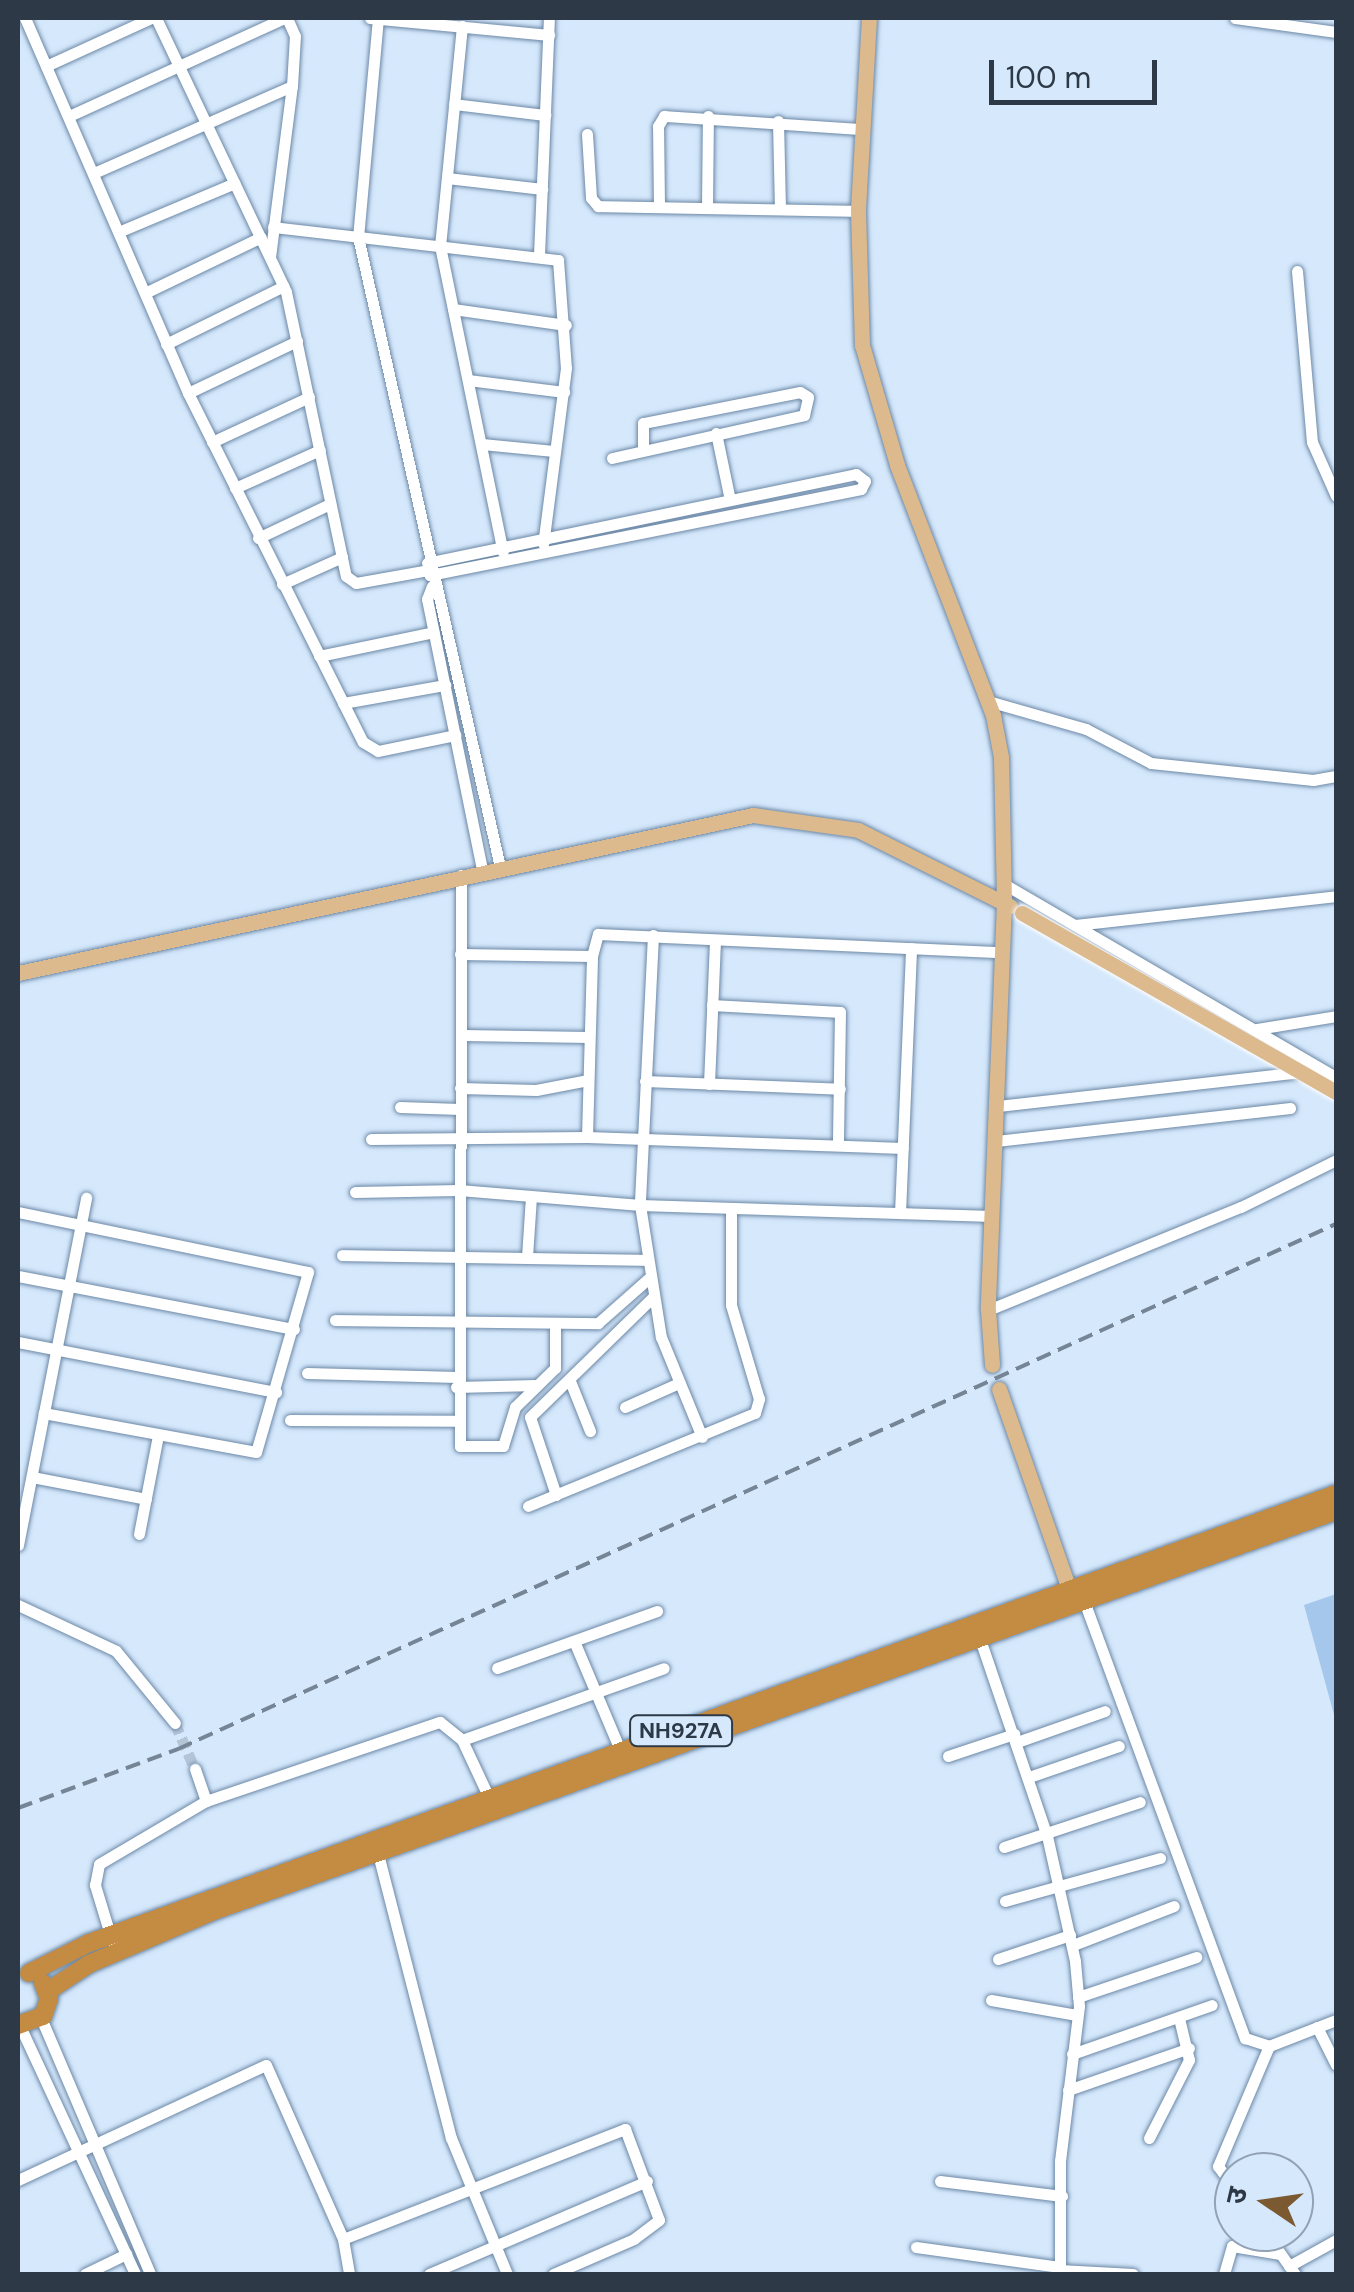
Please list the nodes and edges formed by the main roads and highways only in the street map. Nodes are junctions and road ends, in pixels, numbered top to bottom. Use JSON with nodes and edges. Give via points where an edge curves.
{"nodes":[{"id":1,"x":869,"y":18,"type":"edge"},
{"id":2,"x":1004,"y":903,"type":"junction"},
{"id":3,"x":18,"y":973,"type":"edge"},
{"id":4,"x":1336,"y":1092,"type":"edge"},
{"id":5,"x":992,"y":1365,"type":"dead end"},
{"id":6,"x":999,"y":1389,"type":"dead end"},
{"id":7,"x":1336,"y":1494,"type":"edge"},
{"id":8,"x":1336,"y":1511,"type":"edge"},
{"id":9,"x":1077,"y":1597,"type":"junction"},
{"id":10,"x":492,"y":1806,"type":"junction"},
{"id":11,"x":112,"y":1944,"type":"junction"},
{"id":12,"x":23,"y":1973,"type":"edge"},
{"id":13,"x":48,"y":1990,"type":"junction"},
{"id":14,"x":19,"y":2026,"type":"edge"}],
"edges":[{"from":1,"to":2,"type":"main road","via":[[857,304],[870,387],[988,702],[1001,756]]},
{"from":2,"to":3,"type":"main road","via":[[890,843],[786,816],[724,819]]},
{"from":2,"to":4,"type":"main road","bridge":true},
{"from":2,"to":5,"type":"main road","via":[[988,1310]]},
{"from":6,"to":9,"type":"main road"},
{"from":7,"to":9,"type":"highway","number":"NH927A"},
{"from":8,"to":9,"type":"highway","number":"NH927A"},
{"from":9,"to":10,"type":"highway","number":"NH927A","via":[[621,1752]]},
{"from":9,"to":10,"type":"highway","number":"NH927A","via":[[980,1639]]},
{"from":10,"to":11,"type":"highway","number":"NH927A"},
{"from":10,"to":11,"type":"highway","number":"NH927A","via":[[378,1854]]},
{"from":11,"to":12,"type":"highway","number":"NH927A"},
{"from":11,"to":13,"type":"highway","number":"NH927A"},
{"from":12,"to":13,"type":"highway","number":"NH927A"},
{"from":13,"to":14,"type":"highway","via":[[41,2018]]}]}
